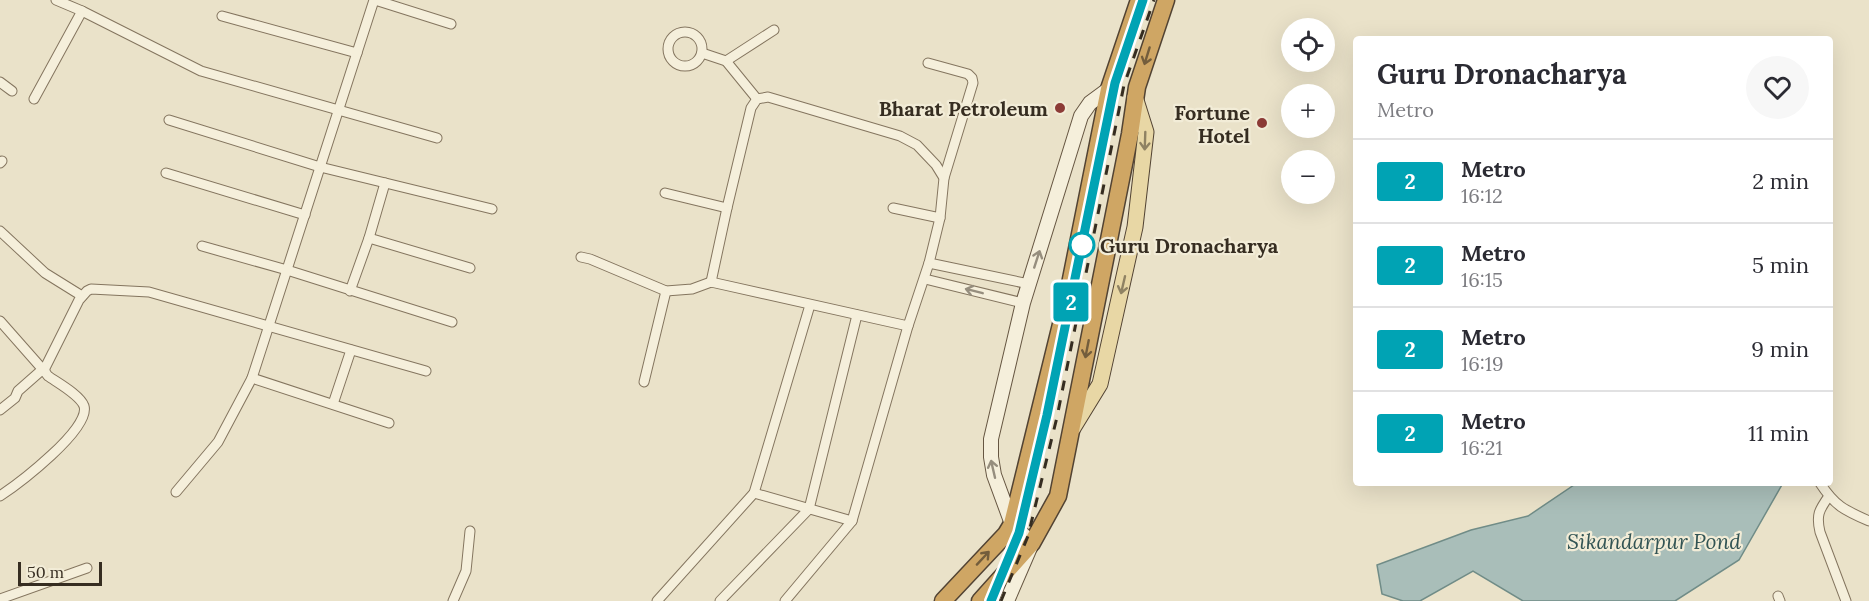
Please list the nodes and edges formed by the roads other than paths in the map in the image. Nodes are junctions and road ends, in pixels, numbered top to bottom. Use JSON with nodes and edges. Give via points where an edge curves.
{"nodes":[{"id":1,"x":56,"y":0,"type":"edge"},
{"id":2,"x":374,"y":0,"type":"edge"},
{"id":3,"x":1139,"y":0,"type":"edge"},
{"id":4,"x":1166,"y":0,"type":"edge"},
{"id":5,"x":82,"y":11,"type":"junction"},
{"id":6,"x":222,"y":16,"type":"dead end"},
{"id":7,"x":451,"y":24,"type":"dead end"},
{"id":8,"x":774,"y":30,"type":"dead end"},
{"id":9,"x":357,"y":53,"type":"junction"},
{"id":10,"x":702,"y":53,"type":"dead end"},
{"id":11,"x":726,"y":61,"type":"junction"},
{"id":12,"x":928,"y":63,"type":"dead end"},
{"id":13,"x":0,"y":82,"type":"edge"},
{"id":14,"x":1109,"y":89,"type":"junction"},
{"id":15,"x":12,"y":91,"type":"dead end"},
{"id":16,"x":1135,"y":97,"type":"junction"},
{"id":17,"x":34,"y":99,"type":"dead end"},
{"id":18,"x":758,"y":99,"type":"junction"},
{"id":19,"x":338,"y":111,"type":"junction"},
{"id":20,"x":169,"y":120,"type":"dead end"},
{"id":21,"x":436,"y":138,"type":"dead end"},
{"id":22,"x":320,"y":167,"type":"junction"},
{"id":23,"x":166,"y":173,"type":"dead end"},
{"id":24,"x":944,"y":178,"type":"junction"},
{"id":25,"x":385,"y":183,"type":"junction"},
{"id":26,"x":666,"y":193,"type":"dead end"},
{"id":27,"x":727,"y":208,"type":"junction"},
{"id":28,"x":893,"y":208,"type":"dead end"},
{"id":29,"x":492,"y":209,"type":"dead end"},
{"id":30,"x":305,"y":214,"type":"junction"},
{"id":31,"x":940,"y":218,"type":"junction"},
{"id":32,"x":0,"y":231,"type":"edge"},
{"id":33,"x":369,"y":238,"type":"junction"},
{"id":34,"x":202,"y":246,"type":"dead end"},
{"id":35,"x":581,"y":257,"type":"dead end"},
{"id":36,"x":929,"y":263,"type":"junction"},
{"id":37,"x":470,"y":268,"type":"dead end"},
{"id":38,"x":287,"y":270,"type":"junction"},
{"id":39,"x":925,"y":279,"type":"junction"},
{"id":40,"x":711,"y":282,"type":"junction"},
{"id":41,"x":1029,"y":284,"type":"junction"},
{"id":42,"x":350,"y":291,"type":"junction"},
{"id":43,"x":666,"y":291,"type":"junction"},
{"id":44,"x":82,"y":296,"type":"junction"},
{"id":45,"x":1023,"y":303,"type":"junction"},
{"id":46,"x":810,"y":305,"type":"junction"},
{"id":47,"x":857,"y":315,"type":"junction"},
{"id":48,"x":0,"y":321,"type":"edge"},
{"id":49,"x":452,"y":322,"type":"dead end"},
{"id":50,"x":908,"y":326,"type":"junction"},
{"id":51,"x":270,"y":327,"type":"junction"},
{"id":52,"x":351,"y":350,"type":"junction"},
{"id":53,"x":44,"y":370,"type":"junction"},
{"id":54,"x":426,"y":370,"type":"dead end"},
{"id":55,"x":252,"y":378,"type":"junction"},
{"id":56,"x":644,"y":382,"type":"dead end"},
{"id":57,"x":333,"y":404,"type":"junction"},
{"id":58,"x":0,"y":410,"type":"edge"},
{"id":59,"x":389,"y":423,"type":"dead end"},
{"id":60,"x":1071,"y":430,"type":"junction"},
{"id":61,"x":1822,"y":486,"type":"edge"},
{"id":62,"x":176,"y":492,"type":"dead end"},
{"id":63,"x":754,"y":493,"type":"junction"},
{"id":64,"x":0,"y":496,"type":"edge"},
{"id":65,"x":1828,"y":496,"type":"junction"},
{"id":66,"x":809,"y":509,"type":"junction"},
{"id":67,"x":852,"y":521,"type":"junction"},
{"id":68,"x":1869,"y":521,"type":"edge"},
{"id":69,"x":1012,"y":524,"type":"junction"},
{"id":70,"x":470,"y":531,"type":"dead end"},
{"id":71,"x":1032,"y":543,"type":"junction"},
{"id":72,"x":87,"y":568,"type":"dead end"},
{"id":73,"x":0,"y":598,"type":"edge"},
{"id":74,"x":453,"y":601,"type":"edge"},
{"id":75,"x":657,"y":601,"type":"edge"},
{"id":76,"x":720,"y":601,"type":"edge"},
{"id":77,"x":784,"y":601,"type":"edge"},
{"id":78,"x":943,"y":601,"type":"edge"},
{"id":79,"x":980,"y":601,"type":"edge"},
{"id":80,"x":1007,"y":601,"type":"edge"},
{"id":81,"x":1846,"y":601,"type":"edge"}],
"edges":[{"from":1,"to":5,"type":"street"},
{"from":2,"to":7,"type":"street"},
{"from":2,"to":9,"type":"street"},
{"from":3,"to":14,"type":"highway"},
{"from":4,"to":16,"type":"highway","one_way":true},
{"from":5,"to":17,"type":"street"},
{"from":5,"to":19,"type":"street","via":[[201,71]]},
{"from":6,"to":9,"type":"street"},
{"from":8,"to":11,"type":"street"},
{"from":9,"to":19,"type":"street"},
{"from":10,"to":11,"type":"street"},
{"from":11,"to":18,"type":"street"},
{"from":12,"to":24,"type":"street","via":[[968,74],[973,83]]},
{"from":13,"to":15,"type":"street"},
{"from":41,"to":14,"type":"street","one_way":true,"via":[[1081,116],[1090,103]]},
{"from":14,"to":69,"type":"highway","via":[[1066,304]]},
{"from":16,"to":60,"type":"highway","one_way":true},
{"from":16,"to":60,"type":"main road","one_way":true,"via":[[1146,132],[1135,227],[1100,384]]},
{"from":18,"to":24,"type":"street","via":[[768,98],[900,136],[917,145]]},
{"from":18,"to":27,"type":"street","via":[[751,108]]},
{"from":19,"to":21,"type":"street"},
{"from":19,"to":22,"type":"street"},
{"from":20,"to":22,"type":"street"},
{"from":22,"to":25,"type":"street"},
{"from":22,"to":30,"type":"street"},
{"from":23,"to":30,"type":"street"},
{"from":24,"to":31,"type":"street"},
{"from":25,"to":29,"type":"street"},
{"from":25,"to":33,"type":"street"},
{"from":26,"to":27,"type":"street"},
{"from":27,"to":40,"type":"street"},
{"from":28,"to":31,"type":"street"},
{"from":30,"to":38,"type":"street"},
{"from":31,"to":36,"type":"street"},
{"from":32,"to":44,"type":"street","via":[[45,273]]},
{"from":33,"to":37,"type":"street"},
{"from":33,"to":42,"type":"street"},
{"from":34,"to":38,"type":"street"},
{"from":35,"to":43,"type":"street"},
{"from":36,"to":39,"type":"street"},
{"from":36,"to":41,"type":"street"},
{"from":38,"to":42,"type":"street"},
{"from":38,"to":51,"type":"street"},
{"from":45,"to":39,"type":"street","one_way":true},
{"from":39,"to":50,"type":"street"},
{"from":40,"to":43,"type":"street","via":[[692,289]]},
{"from":40,"to":46,"type":"street"},
{"from":41,"to":45,"type":"street"},
{"from":42,"to":49,"type":"street"},
{"from":43,"to":56,"type":"street"},
{"from":44,"to":51,"type":"street","via":[[96,288],[149,292]]},
{"from":44,"to":53,"type":"street"},
{"from":69,"to":45,"type":"street","one_way":true,"via":[[994,475],[991,439]]},
{"from":46,"to":47,"type":"street"},
{"from":46,"to":63,"type":"street"},
{"from":47,"to":50,"type":"street"},
{"from":47,"to":66,"type":"street"},
{"from":48,"to":53,"type":"street"},
{"from":50,"to":67,"type":"street"},
{"from":51,"to":52,"type":"street"},
{"from":51,"to":55,"type":"street"},
{"from":52,"to":54,"type":"street"},
{"from":52,"to":57,"type":"street"},
{"from":53,"to":58,"type":"street"},
{"from":53,"to":64,"type":"street","via":[[79,399],[83,418],[44,462]]},
{"from":55,"to":57,"type":"street"},
{"from":55,"to":62,"type":"street","via":[[218,442]]},
{"from":57,"to":59,"type":"street"},
{"from":60,"to":71,"type":"highway","via":[[1058,496]]},
{"from":61,"to":65,"type":"street"},
{"from":63,"to":66,"type":"street"},
{"from":63,"to":75,"type":"street"},
{"from":65,"to":68,"type":"street","via":[[1844,510]]},
{"from":65,"to":81,"type":"street","via":[[1817,520]]},
{"from":66,"to":67,"type":"street"},
{"from":66,"to":76,"type":"street"},
{"from":67,"to":77,"type":"street"},
{"from":69,"to":71,"type":"street"},
{"from":78,"to":69,"type":"highway","one_way":true},
{"from":70,"to":74,"type":"street","via":[[466,571]]},
{"from":71,"to":79,"type":"highway"},
{"from":71,"to":80,"type":"street"},
{"from":72,"to":73,"type":"street"}]}
